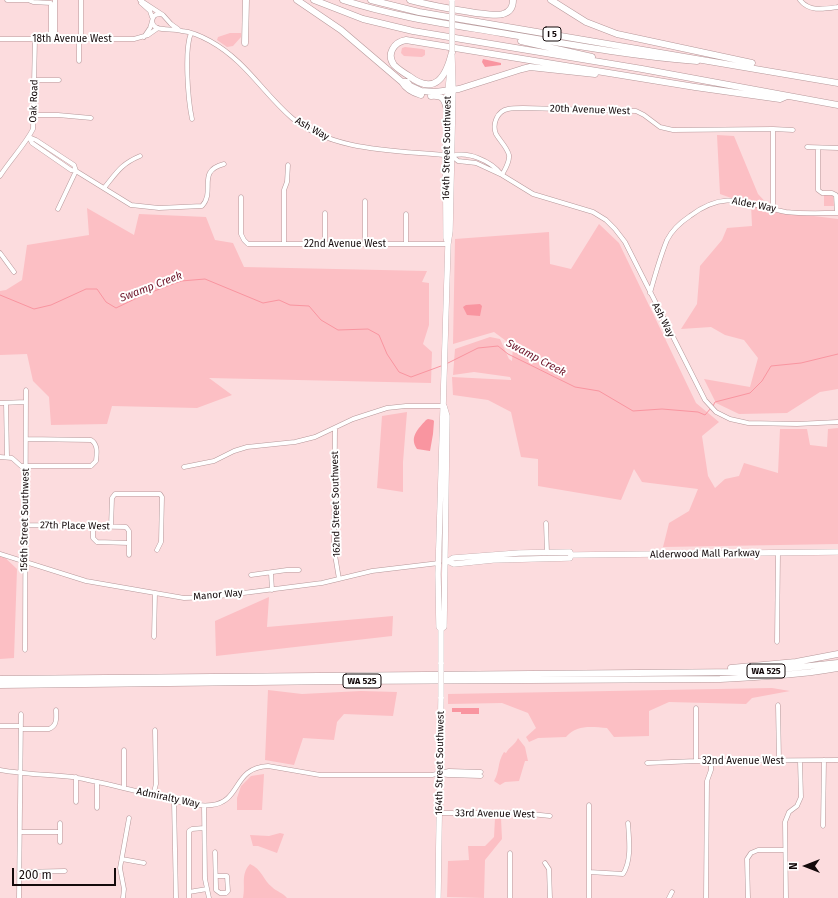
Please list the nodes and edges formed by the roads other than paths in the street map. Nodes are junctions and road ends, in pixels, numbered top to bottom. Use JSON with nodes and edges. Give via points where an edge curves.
{"nodes":[{"id":1,"x":7,"y":0,"type":"edge"},
{"id":2,"x":55,"y":0,"type":"edge"},
{"id":3,"x":81,"y":0,"type":"edge"},
{"id":4,"x":139,"y":0,"type":"edge"},
{"id":5,"x":246,"y":0,"type":"edge"},
{"id":6,"x":297,"y":0,"type":"edge"},
{"id":7,"x":314,"y":0,"type":"edge"},
{"id":8,"x":336,"y":0,"type":"edge"},
{"id":9,"x":343,"y":0,"type":"edge"},
{"id":10,"x":371,"y":0,"type":"edge"},
{"id":11,"x":410,"y":0,"type":"edge"},
{"id":12,"x":452,"y":0,"type":"edge"},
{"id":13,"x":513,"y":0,"type":"edge"},
{"id":14,"x":551,"y":0,"type":"edge"},
{"id":15,"x":800,"y":0,"type":"edge"},
{"id":16,"x":838,"y":7,"type":"edge"},
{"id":17,"x":161,"y":14,"type":"junction"},
{"id":18,"x":166,"y":18,"type":"junction"},
{"id":19,"x":152,"y":19,"type":"junction"},
{"id":20,"x":160,"y":28,"type":"junction"},
{"id":21,"x":180,"y":30,"type":"junction"},
{"id":22,"x":191,"y":33,"type":"junction"},
{"id":23,"x":144,"y":37,"type":"junction"},
{"id":24,"x":0,"y":39,"type":"edge"},
{"id":25,"x":35,"y":39,"type":"junction"},
{"id":26,"x":53,"y":39,"type":"junction"},
{"id":27,"x":80,"y":39,"type":"junction"},
{"id":28,"x":246,"y":43,"type":"dead end"},
{"id":29,"x":452,"y":52,"type":"junction"},
{"id":30,"x":79,"y":61,"type":"dead end"},
{"id":31,"x":734,"y":64,"type":"junction"},
{"id":32,"x":642,"y":69,"type":"junction"},
{"id":33,"x":820,"y":79,"type":"junction"},
{"id":34,"x":34,"y":80,"type":"junction"},
{"id":35,"x":59,"y":80,"type":"dead end"},
{"id":36,"x":402,"y":82,"type":"junction"},
{"id":37,"x":668,"y":82,"type":"junction"},
{"id":38,"x":838,"y":82,"type":"edge"},
{"id":39,"x":450,"y":90,"type":"junction"},
{"id":40,"x":787,"y":96,"type":"junction"},
{"id":41,"x":838,"y":105,"type":"edge"},
{"id":42,"x":447,"y":111,"type":"junction"},
{"id":43,"x":32,"y":116,"type":"junction"},
{"id":44,"x":91,"y":118,"type":"dead end"},
{"id":45,"x":192,"y":119,"type":"dead end"},
{"id":46,"x":773,"y":129,"type":"junction"},
{"id":47,"x":793,"y":130,"type":"dead end"},
{"id":48,"x":29,"y":137,"type":"junction"},
{"id":49,"x":807,"y":147,"type":"dead end"},
{"id":50,"x":818,"y":148,"type":"junction"},
{"id":51,"x":838,"y":148,"type":"edge"},
{"id":52,"x":140,"y":156,"type":"dead end"},
{"id":53,"x":449,"y":156,"type":"junction"},
{"id":54,"x":224,"y":164,"type":"dead end"},
{"id":55,"x":288,"y":165,"type":"dead end"},
{"id":56,"x":76,"y":171,"type":"junction"},
{"id":57,"x":502,"y":175,"type":"junction"},
{"id":58,"x":0,"y":176,"type":"edge"},
{"id":59,"x":104,"y":188,"type":"junction"},
{"id":60,"x":837,"y":195,"type":"edge"},
{"id":61,"x":241,"y":196,"type":"dead end"},
{"id":62,"x":365,"y":201,"type":"dead end"},
{"id":63,"x":773,"y":208,"type":"junction"},
{"id":64,"x":58,"y":210,"type":"dead end"},
{"id":65,"x":325,"y":213,"type":"dead end"},
{"id":66,"x":838,"y":213,"type":"edge"},
{"id":67,"x":406,"y":214,"type":"dead end"},
{"id":68,"x":284,"y":244,"type":"junction"},
{"id":69,"x":325,"y":244,"type":"junction"},
{"id":70,"x":406,"y":244,"type":"junction"},
{"id":71,"x":448,"y":244,"type":"junction"},
{"id":72,"x":365,"y":245,"type":"junction"},
{"id":73,"x":0,"y":253,"type":"edge"},
{"id":74,"x":14,"y":272,"type":"dead end"},
{"id":75,"x":650,"y":293,"type":"junction"},
{"id":76,"x":26,"y":390,"type":"dead end"},
{"id":77,"x":26,"y":402,"type":"junction"},
{"id":78,"x":0,"y":403,"type":"edge"},
{"id":79,"x":6,"y":403,"type":"junction"},
{"id":80,"x":444,"y":406,"type":"junction"},
{"id":81,"x":838,"y":422,"type":"edge"},
{"id":82,"x":335,"y":429,"type":"junction"},
{"id":83,"x":26,"y":439,"type":"junction"},
{"id":84,"x":0,"y":457,"type":"edge"},
{"id":85,"x":7,"y":457,"type":"junction"},
{"id":86,"x":26,"y":466,"type":"junction"},
{"id":87,"x":184,"y":467,"type":"dead end"},
{"id":88,"x":546,"y":523,"type":"dead end"},
{"id":89,"x":25,"y":525,"type":"junction"},
{"id":90,"x":112,"y":526,"type":"junction"},
{"id":91,"x":93,"y":527,"type":"junction"},
{"id":92,"x":129,"y":542,"type":"junction"},
{"id":93,"x":157,"y":550,"type":"dead end"},
{"id":94,"x":838,"y":552,"type":"edge"},
{"id":95,"x":547,"y":553,"type":"junction"},
{"id":96,"x":778,"y":553,"type":"junction"},
{"id":97,"x":0,"y":554,"type":"edge"},
{"id":98,"x":129,"y":555,"type":"dead end"},
{"id":99,"x":571,"y":555,"type":"junction"},
{"id":100,"x":24,"y":562,"type":"junction"},
{"id":101,"x":444,"y":562,"type":"junction"},
{"id":102,"x":299,"y":570,"type":"dead end"},
{"id":103,"x":270,"y":573,"type":"junction"},
{"id":104,"x":251,"y":575,"type":"dead end"},
{"id":105,"x":339,"y":579,"type":"junction"},
{"id":106,"x":272,"y":590,"type":"junction"},
{"id":107,"x":154,"y":593,"type":"junction"},
{"id":108,"x":154,"y":637,"type":"dead end"},
{"id":109,"x":777,"y":642,"type":"dead end"},
{"id":110,"x":24,"y":650,"type":"dead end"},
{"id":111,"x":838,"y":654,"type":"edge"},
{"id":112,"x":838,"y":663,"type":"edge"},
{"id":113,"x":838,"y":668,"type":"edge"},
{"id":114,"x":694,"y":672,"type":"junction"},
{"id":115,"x":0,"y":679,"type":"edge"},
{"id":116,"x":0,"y":685,"type":"edge"},
{"id":117,"x":778,"y":705,"type":"dead end"},
{"id":118,"x":696,"y":708,"type":"dead end"},
{"id":119,"x":56,"y":710,"type":"dead end"},
{"id":120,"x":21,"y":714,"type":"dead end"},
{"id":121,"x":0,"y":726,"type":"edge"},
{"id":122,"x":21,"y":727,"type":"junction"},
{"id":123,"x":155,"y":730,"type":"dead end"},
{"id":124,"x":124,"y":750,"type":"dead end"},
{"id":125,"x":824,"y":760,"type":"junction"},
{"id":126,"x":838,"y":760,"type":"edge"},
{"id":127,"x":696,"y":761,"type":"junction"},
{"id":128,"x":711,"y":761,"type":"junction"},
{"id":129,"x":779,"y":761,"type":"junction"},
{"id":130,"x":800,"y":761,"type":"junction"},
{"id":131,"x":647,"y":763,"type":"dead end"},
{"id":132,"x":0,"y":770,"type":"edge"},
{"id":133,"x":21,"y":774,"type":"junction"},
{"id":134,"x":440,"y":774,"type":"junction"},
{"id":135,"x":481,"y":774,"type":"dead end"},
{"id":136,"x":76,"y":777,"type":"junction"},
{"id":137,"x":97,"y":782,"type":"junction"},
{"id":138,"x":124,"y":788,"type":"junction"},
{"id":139,"x":153,"y":796,"type":"junction"},
{"id":140,"x":174,"y":801,"type":"junction"},
{"id":141,"x":76,"y":802,"type":"dead end"},
{"id":142,"x":589,"y":805,"type":"dead end"},
{"id":143,"x":204,"y":806,"type":"junction"},
{"id":144,"x":97,"y":808,"type":"dead end"},
{"id":145,"x":440,"y":813,"type":"junction"},
{"id":146,"x":550,"y":816,"type":"dead end"},
{"id":147,"x":129,"y":818,"type":"dead end"},
{"id":148,"x":60,"y":823,"type":"dead end"},
{"id":149,"x":628,"y":823,"type":"dead end"},
{"id":150,"x":823,"y":826,"type":"dead end"},
{"id":151,"x":204,"y":828,"type":"junction"},
{"id":152,"x":20,"y":832,"type":"junction"},
{"id":153,"x":60,"y":832,"type":"junction"},
{"id":154,"x":60,"y":842,"type":"dead end"},
{"id":155,"x":785,"y":850,"type":"junction"},
{"id":156,"x":215,"y":852,"type":"dead end"},
{"id":157,"x":510,"y":853,"type":"dead end"},
{"id":158,"x":122,"y":859,"type":"junction"},
{"id":159,"x":144,"y":863,"type":"dead end"},
{"id":160,"x":545,"y":863,"type":"dead end"},
{"id":161,"x":65,"y":871,"type":"dead end"},
{"id":162,"x":19,"y":872,"type":"junction"},
{"id":163,"x":589,"y":872,"type":"junction"},
{"id":164,"x":216,"y":876,"type":"junction"},
{"id":165,"x":207,"y":889,"type":"junction"},
{"id":166,"x":189,"y":892,"type":"junction"},
{"id":167,"x":672,"y":892,"type":"dead end"},
{"id":168,"x":19,"y":898,"type":"edge"},
{"id":169,"x":123,"y":898,"type":"edge"},
{"id":170,"x":176,"y":898,"type":"edge"},
{"id":171,"x":189,"y":898,"type":"edge"},
{"id":172,"x":209,"y":898,"type":"edge"},
{"id":173,"x":438,"y":898,"type":"edge"},
{"id":174,"x":510,"y":898,"type":"edge"},
{"id":175,"x":550,"y":898,"type":"edge"},
{"id":176,"x":589,"y":898,"type":"edge"},
{"id":177,"x":669,"y":898,"type":"edge"},
{"id":178,"x":706,"y":898,"type":"edge"},
{"id":179,"x":748,"y":898,"type":"edge"},
{"id":180,"x":786,"y":898,"type":"edge"}],
"edges":[{"from":1,"to":26,"type":"street","via":[[51,3]]},
{"from":2,"to":26,"type":"street"},
{"from":3,"to":27,"type":"street"},
{"from":4,"to":17,"type":"street"},
{"from":4,"to":19,"type":"street","via":[[150,11]]},
{"from":5,"to":28,"type":"highway"},
{"from":6,"to":36,"type":"highway","via":[[341,30]]},
{"from":7,"to":32,"type":"highway","number":"I 5","via":[[363,19],[402,29]]},
{"from":8,"to":32,"type":"highway","via":[[379,15],[525,41]]},
{"from":9,"to":31,"type":"highway","via":[[406,17],[592,49],[666,59]]},
{"from":10,"to":31,"type":"highway","number":"I 5","via":[[419,12]]},
{"from":11,"to":13,"type":"highway","via":[[499,15],[508,11]]},
{"from":12,"to":29,"type":"main road","name":"164th Street Southwest","bridge":true},
{"from":14,"to":33,"type":"highway","via":[[586,22],[617,34]]},
{"from":15,"to":16,"type":"street","via":[[810,8],[822,10]]},
{"from":17,"to":18,"type":"street"},
{"from":17,"to":19,"type":"street","via":[[156,14]]},
{"from":18,"to":20,"type":"street","via":[[166,25]]},
{"from":18,"to":21,"type":"street","name":"Ash Way"},
{"from":19,"to":20,"type":"street","via":[[154,26]]},
{"from":19,"to":23,"type":"street"},
{"from":20,"to":21,"type":"street","name":"Ash Way"},
{"from":20,"to":23,"type":"street","name":"18th Avenue West"},
{"from":21,"to":22,"type":"street","name":"Ash Way"},
{"from":22,"to":45,"type":"street","via":[[188,45]]},
{"from":22,"to":53,"type":"street","name":"Ash Way","via":[[231,55],[292,118],[318,134],[346,144]]},
{"from":23,"to":27,"type":"street","name":"18th Avenue West"},
{"from":24,"to":25,"type":"street","name":"18th Avenue West"},
{"from":25,"to":26,"type":"street","name":"18th Avenue West"},
{"from":25,"to":34,"type":"street","name":"Oak Road"},
{"from":26,"to":27,"type":"street","name":"18th Avenue West"},
{"from":27,"to":30,"type":"street"},
{"from":29,"to":37,"type":"highway","via":[[443,76],[427,85],[416,82],[397,67],[391,55],[396,44],[406,40]]},
{"from":29,"to":39,"type":"main road","name":"164th Street Southwest"},
{"from":31,"to":33,"type":"highway","number":"I 5"},
{"from":32,"to":40,"type":"highway","number":"I 5"},
{"from":33,"to":38,"type":"highway","number":"I 5"},
{"from":34,"to":35,"type":"street"},
{"from":34,"to":43,"type":"street","name":"Oak Road"},
{"from":36,"to":39,"type":"highway","via":[[428,92]]},
{"from":36,"to":42,"type":"highway","via":[[411,91],[420,95],[442,97]]},
{"from":37,"to":39,"type":"highway","via":[[530,68]]},
{"from":37,"to":40,"type":"highway","via":[[780,99]]},
{"from":39,"to":42,"type":"main road","name":"164th Street Southwest"},
{"from":39,"to":53,"type":"main road","name":"164th Street Southwest"},
{"from":40,"to":41,"type":"highway","number":"I 5"},
{"from":42,"to":53,"type":"main road","name":"164th Street Southwest"},
{"from":43,"to":44,"type":"street"},
{"from":43,"to":48,"type":"street","name":"Oak Road","via":[[33,128]]},
{"from":46,"to":47,"type":"street","name":"20th Avenue West"},
{"from":46,"to":57,"type":"street","name":"20th Avenue West","via":[[673,130],[660,127],[636,111],[507,109],[499,114],[494,124],[496,134],[509,155]]},
{"from":46,"to":63,"type":"street"},
{"from":48,"to":56,"type":"street","via":[[32,143]]},
{"from":48,"to":58,"type":"street","name":"Oak Road"},
{"from":49,"to":50,"type":"street"},
{"from":50,"to":51,"type":"street"},
{"from":50,"to":60,"type":"street","via":[[818,190]]},
{"from":52,"to":59,"type":"street","via":[[123,165]]},
{"from":53,"to":57,"type":"street","name":"Ash Way","via":[[458,161],[476,163]]},
{"from":53,"to":71,"type":"main road","name":"164th Street Southwest"},
{"from":54,"to":59,"type":"street","via":[[210,171],[206,199],[202,206],[159,208],[131,205]]},
{"from":55,"to":68,"type":"street","via":[[284,190]]},
{"from":56,"to":59,"type":"street"},
{"from":56,"to":64,"type":"street"},
{"from":57,"to":75,"type":"street","name":"Ash Way","via":[[533,194],[587,210],[606,220],[625,242]]},
{"from":60,"to":66,"type":"street"},
{"from":61,"to":68,"type":"street","name":"22nd Avenue West","via":[[241,234],[244,240],[248,244]]},
{"from":62,"to":72,"type":"street"},
{"from":63,"to":66,"type":"street","name":"Alder Way","via":[[811,214]]},
{"from":63,"to":75,"type":"street","name":"Alder Way","via":[[745,201],[727,200],[708,204],[696,211],[676,227],[668,240]]},
{"from":65,"to":69,"type":"street"},
{"from":67,"to":70,"type":"street"},
{"from":68,"to":69,"type":"street","name":"22nd Avenue West"},
{"from":69,"to":72,"type":"street","name":"22nd Avenue West"},
{"from":70,"to":71,"type":"street","name":"22nd Avenue West"},
{"from":70,"to":72,"type":"street","name":"22nd Avenue West"},
{"from":71,"to":80,"type":"main road","name":"164th Street Southwest"},
{"from":73,"to":74,"type":"street"},
{"from":75,"to":81,"type":"street","name":"Ash Way","via":[[697,386],[711,407],[730,420],[748,423]]},
{"from":76,"to":77,"type":"street","name":"156th Street Southwest"},
{"from":77,"to":79,"type":"street"},
{"from":77,"to":83,"type":"street","name":"156th Street Southwest"},
{"from":78,"to":79,"type":"street"},
{"from":79,"to":85,"type":"street"},
{"from":80,"to":82,"type":"street","via":[[387,408],[353,419]]},
{"from":80,"to":101,"type":"main road","name":"164th Street Southwest"},
{"from":82,"to":87,"type":"street","via":[[302,441],[247,448],[214,461]]},
{"from":82,"to":105,"type":"street","name":"162nd Street Southwest","via":[[334,549]]},
{"from":83,"to":86,"type":"street","name":"156th Street Southwest"},
{"from":83,"to":86,"type":"street","via":[[91,440],[96,445],[96,459],[91,466]]},
{"from":84,"to":85,"type":"street"},
{"from":85,"to":86,"type":"street","via":[[12,458],[20,466]]},
{"from":86,"to":89,"type":"street","name":"156th Street Southwest"},
{"from":88,"to":95,"type":"street"},
{"from":89,"to":91,"type":"street","name":"27th Place West"},
{"from":89,"to":100,"type":"street","name":"156th Street Southwest"},
{"from":90,"to":91,"type":"street","name":"27th Place West"},
{"from":90,"to":92,"type":"street","name":"27th Place West","via":[[126,527],[129,531]]},
{"from":90,"to":93,"type":"street","via":[[112,498],[115,494],[157,494],[162,497],[161,542]]},
{"from":91,"to":92,"type":"street","via":[[94,541]]},
{"from":92,"to":98,"type":"street"},
{"from":94,"to":96,"type":"main road","name":"Alderwood Mall Parkway"},
{"from":95,"to":99,"type":"main road","name":"Alderwood Mall Parkway","via":[[570,552]]},
{"from":95,"to":101,"type":"main road","name":"Alderwood Mall Parkway","via":[[453,558]]},
{"from":96,"to":99,"type":"main road","name":"Alderwood Mall Parkway"},
{"from":96,"to":109,"type":"street"},
{"from":97,"to":100,"type":"street","name":"Manor Way"},
{"from":99,"to":101,"type":"main road","name":"Alderwood Mall Parkway","via":[[570,558],[454,564]]},
{"from":100,"to":107,"type":"street","name":"Manor Way","via":[[86,581]]},
{"from":100,"to":110,"type":"street","name":"156th Street Southwest"},
{"from":101,"to":105,"type":"street","name":"Manor Way","via":[[378,570]]},
{"from":101,"to":134,"type":"main road","name":"164th Street Southwest","bridge":true,"via":[[438,627],[441,629],[442,664]]},
{"from":102,"to":103,"type":"street"},
{"from":103,"to":104,"type":"street"},
{"from":103,"to":106,"type":"street"},
{"from":105,"to":106,"type":"street","name":"Manor Way","via":[[322,584]]},
{"from":106,"to":107,"type":"street","name":"Manor Way","via":[[197,598]]},
{"from":107,"to":108,"type":"street"},
{"from":111,"to":114,"type":"highway","via":[[796,662]]},
{"from":112,"to":114,"type":"highway","number":"WA 525","via":[[773,670]]},
{"from":113,"to":116,"type":"highway","number":"WA 525","via":[[720,679]]},
{"from":114,"to":115,"type":"highway","number":"WA 525"},
{"from":117,"to":129,"type":"street"},
{"from":118,"to":127,"type":"street"},
{"from":119,"to":122,"type":"street","via":[[56,723],[49,729]]},
{"from":120,"to":122,"type":"street"},
{"from":121,"to":122,"type":"street"},
{"from":122,"to":133,"type":"street"},
{"from":123,"to":139,"type":"street","via":[[156,784]]},
{"from":124,"to":138,"type":"street"},
{"from":125,"to":126,"type":"street","name":"32nd Avenue West"},
{"from":125,"to":130,"type":"street","name":"32nd Avenue West"},
{"from":125,"to":150,"type":"street"},
{"from":127,"to":128,"type":"street","name":"32nd Avenue West"},
{"from":127,"to":131,"type":"street","name":"32nd Avenue West"},
{"from":128,"to":129,"type":"street","name":"32nd Avenue West"},
{"from":128,"to":178,"type":"street","via":[[707,781]]},
{"from":129,"to":130,"type":"street","name":"32nd Avenue West"},
{"from":130,"to":155,"type":"street","via":[[801,797],[797,806],[789,812],[785,822]]},
{"from":132,"to":133,"type":"street","name":"Admiralty Way"},
{"from":133,"to":136,"type":"street","name":"Admiralty Way"},
{"from":133,"to":152,"type":"street"},
{"from":134,"to":135,"type":"street","name":"Admiralty Way"},
{"from":134,"to":143,"type":"street","name":"Admiralty Way","via":[[320,774],[262,766],[255,767],[242,777],[224,801]]},
{"from":134,"to":145,"type":"main road","name":"164th Street Southwest"},
{"from":136,"to":137,"type":"street","name":"Admiralty Way"},
{"from":136,"to":141,"type":"street"},
{"from":137,"to":138,"type":"street","name":"Admiralty Way"},
{"from":137,"to":144,"type":"street"},
{"from":138,"to":139,"type":"street","name":"Admiralty Way"},
{"from":139,"to":140,"type":"street","name":"Admiralty Way"},
{"from":140,"to":143,"type":"street","name":"Admiralty Way"},
{"from":140,"to":170,"type":"street"},
{"from":142,"to":163,"type":"street"},
{"from":143,"to":151,"type":"street"},
{"from":145,"to":146,"type":"street","name":"33rd Avenue West","via":[[457,814],[464,811],[506,815],[512,812]]},
{"from":145,"to":173,"type":"main road","name":"164th Street Southwest"},
{"from":147,"to":158,"type":"street"},
{"from":148,"to":153,"type":"street"},
{"from":149,"to":163,"type":"street","via":[[629,848],[627,868],[623,874]]},
{"from":151,"to":165,"type":"street"},
{"from":151,"to":166,"type":"street","via":[[189,831]]},
{"from":152,"to":153,"type":"street"},
{"from":152,"to":162,"type":"street"},
{"from":153,"to":154,"type":"street"},
{"from":155,"to":179,"type":"street","via":[[758,850],[751,853],[747,859]]},
{"from":155,"to":180,"type":"street"},
{"from":156,"to":164,"type":"street"},
{"from":157,"to":174,"type":"street"},
{"from":158,"to":159,"type":"street"},
{"from":158,"to":169,"type":"street","via":[[120,868]]},
{"from":160,"to":175,"type":"street","via":[[549,869]]},
{"from":161,"to":162,"type":"street"},
{"from":162,"to":168,"type":"street"},
{"from":163,"to":176,"type":"street"},
{"from":164,"to":164,"type":"street","via":[[227,876],[226,893],[220,894],[216,890]]},
{"from":165,"to":166,"type":"street"},
{"from":165,"to":172,"type":"street"},
{"from":166,"to":171,"type":"street"},
{"from":167,"to":177,"type":"street"}]}
